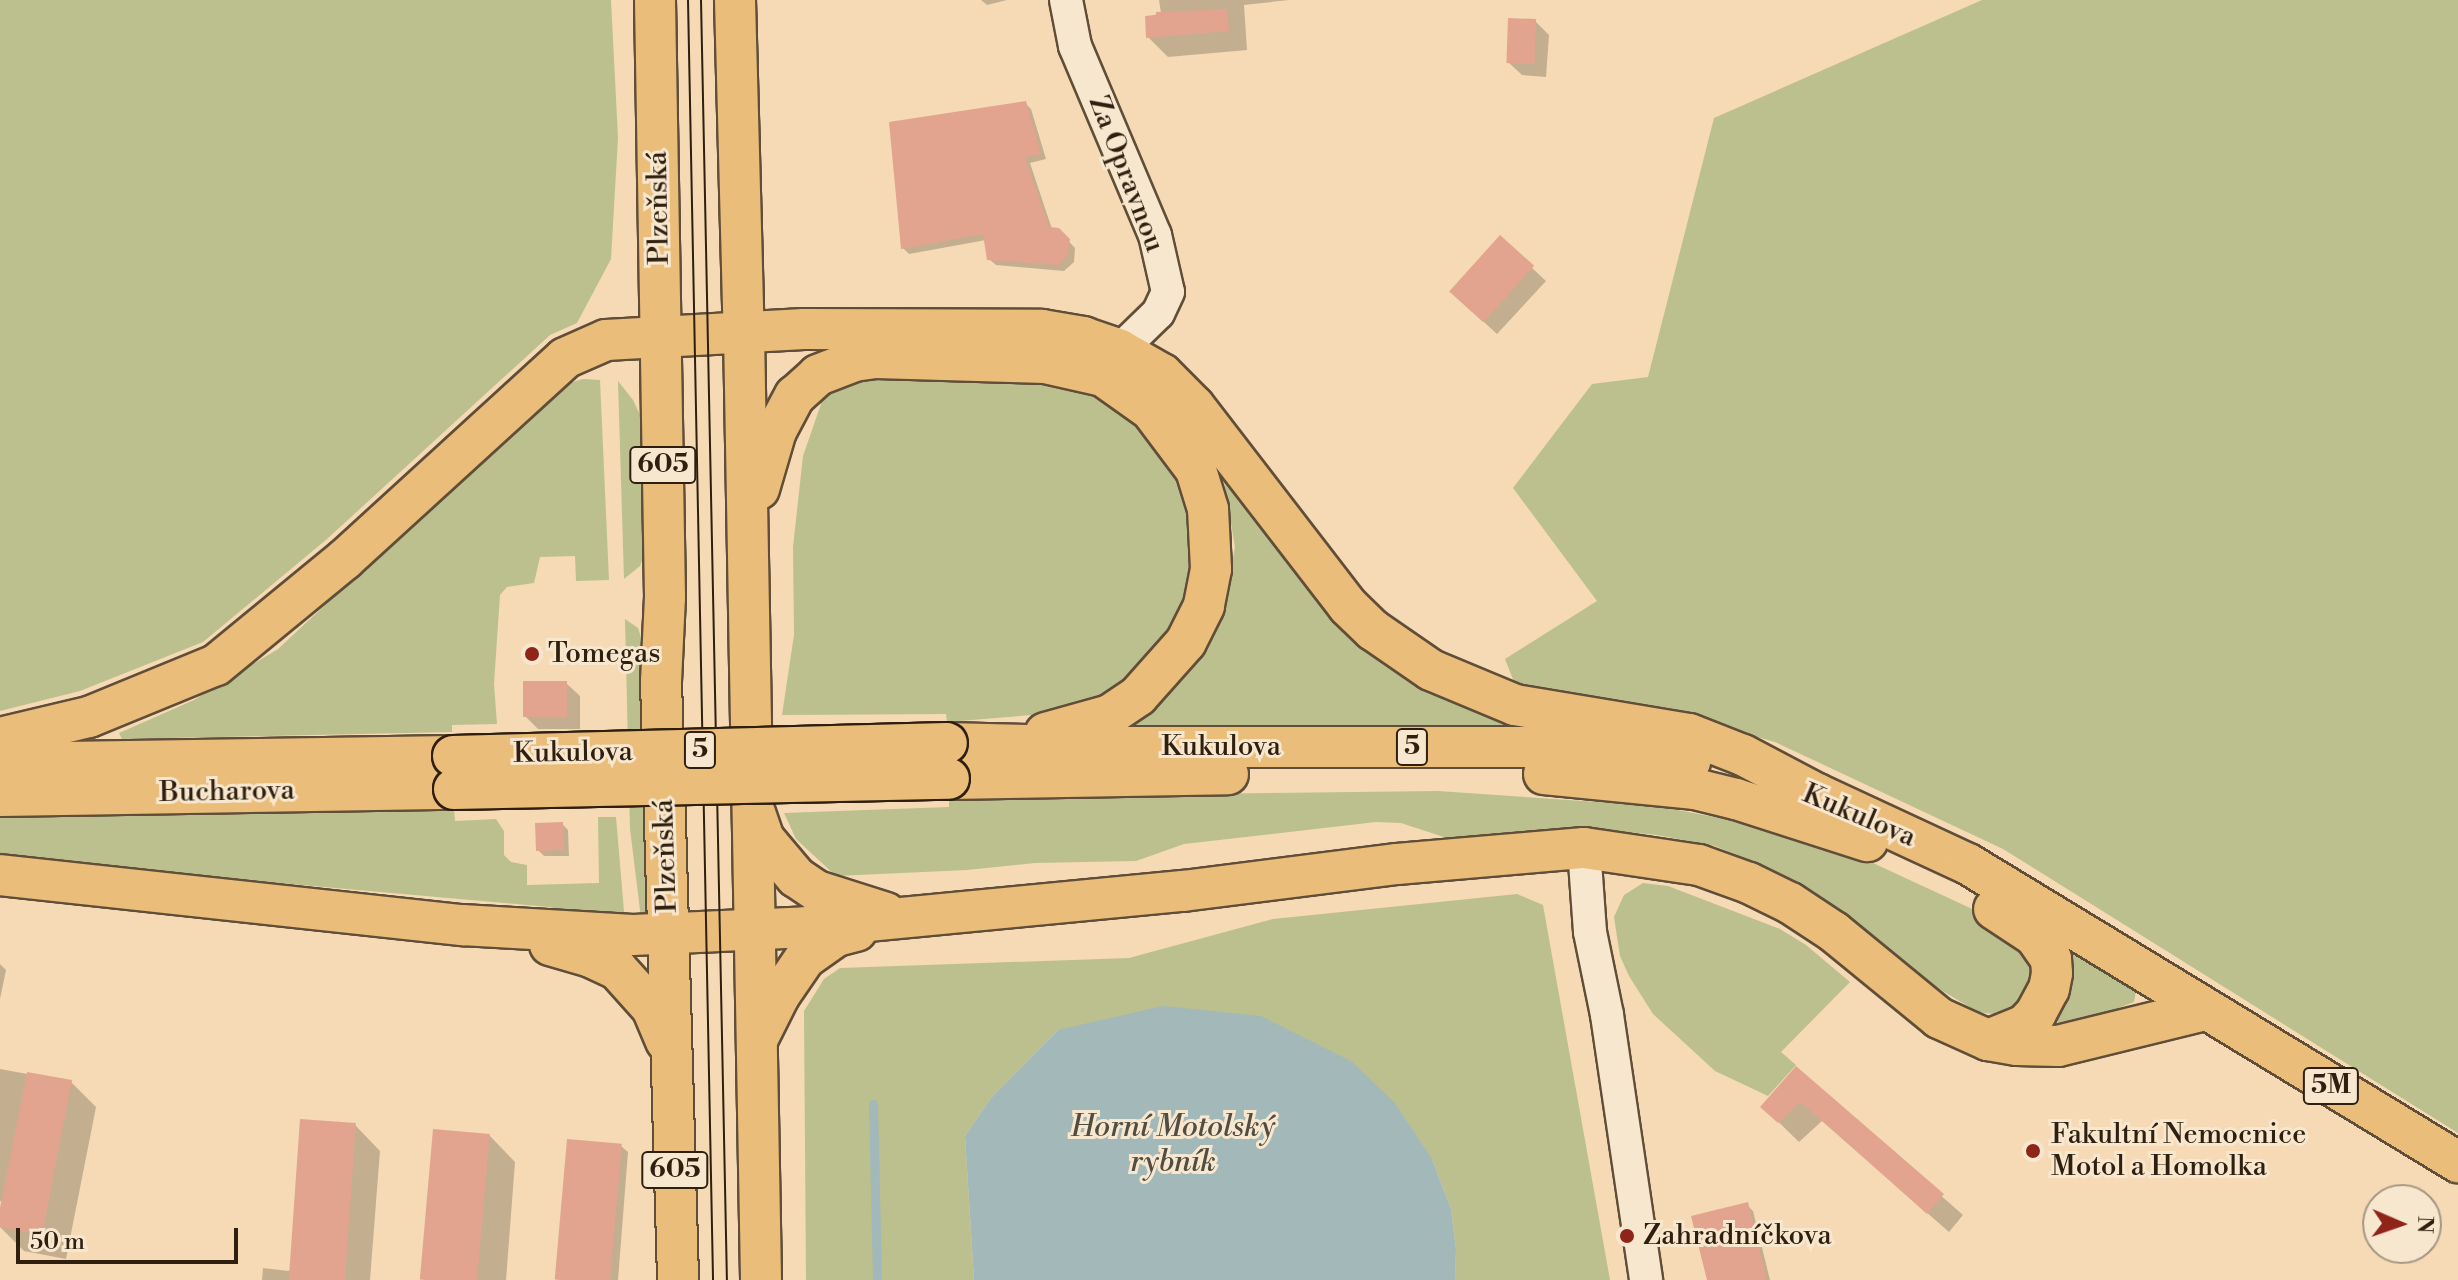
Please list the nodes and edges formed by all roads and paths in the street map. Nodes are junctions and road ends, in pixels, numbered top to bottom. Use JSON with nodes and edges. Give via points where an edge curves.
{"nodes":[{"id":1,"x":655,"y":0,"type":"edge"},
{"id":2,"x":735,"y":0,"type":"edge"},
{"id":3,"x":1066,"y":0,"type":"edge"},
{"id":4,"x":744,"y":333,"type":"junction"},
{"id":5,"x":660,"y":334,"type":"junction"},
{"id":6,"x":1112,"y":363,"type":"junction"},
{"id":7,"x":747,"y":535,"type":"junction"},
{"id":8,"x":0,"y":738,"type":"edge"},
{"id":9,"x":1001,"y":743,"type":"junction"},
{"id":10,"x":948,"y":761,"type":"junction"},
{"id":11,"x":0,"y":763,"type":"edge"},
{"id":12,"x":454,"y":773,"type":"junction"},
{"id":13,"x":751,"y":793,"type":"junction"},
{"id":14,"x":1817,"y":794,"type":"junction"},
{"id":15,"x":0,"y":796,"type":"edge"},
{"id":16,"x":1871,"y":842,"type":"junction"},
{"id":17,"x":1584,"y":848,"type":"junction"},
{"id":18,"x":1968,"y":864,"type":"junction"},
{"id":19,"x":0,"y":875,"type":"edge"},
{"id":20,"x":902,"y":918,"type":"junction"},
{"id":21,"x":462,"y":925,"type":"junction"},
{"id":22,"x":754,"y":929,"type":"junction"},
{"id":23,"x":669,"y":933,"type":"junction"},
{"id":24,"x":2205,"y":1010,"type":"junction"},
{"id":25,"x":1988,"y":1040,"type":"junction"},
{"id":26,"x":755,"y":1044,"type":"junction"},
{"id":27,"x":673,"y":1059,"type":"junction"},
{"id":28,"x":2458,"y":1162,"type":"edge"},
{"id":29,"x":678,"y":1280,"type":"edge"},
{"id":30,"x":761,"y":1280,"type":"edge"},
{"id":31,"x":1646,"y":1280,"type":"edge"}],
"edges":[{"from":1,"to":5,"type":"main road","name":"Plzeňská","number":"605"},
{"from":2,"to":4,"type":"main road"},
{"from":3,"to":6,"type":"street","name":"Za Opravnou","via":[[1075,46],[1155,235],[1168,292],[1158,313]]},
{"from":4,"to":5,"type":"main road"},
{"from":4,"to":6,"type":"main road","via":[[1042,330],[1083,337]]},
{"from":4,"to":7,"type":"main road"},
{"from":5,"to":8,"type":"main road","via":[[606,340],[565,358],[344,560],[216,665],[89,717]]},
{"from":5,"to":23,"type":"main road","name":"Plzeňská","number":"605","via":[[665,597],[661,681]]},
{"from":6,"to":7,"type":"main road","via":[[876,358],[830,369],[807,383],[781,418]]},
{"from":6,"to":9,"type":"main road","via":[[1196,470],[1212,542],[1204,606],[1186,642],[1138,696],[1110,715]]},
{"from":6,"to":14,"type":"main road","via":[[1162,374],[1194,406],[1348,606],[1401,652],[1458,684],[1515,705],[1689,734]]},
{"from":7,"to":13,"type":"main road"},
{"from":9,"to":10,"type":"main road","name":"Kukulova","number":"5"},
{"from":9,"to":14,"type":"main road","name":"Kukulova","number":"5","via":[[1566,747],[1727,768]]},
{"from":10,"to":12,"type":"main road","name":"Kukulova","number":"5","bridge":true},
{"from":10,"to":16,"type":"main road","name":"Kukulova","number":"5","via":[[1577,776],[1709,792]]},
{"from":11,"to":12,"type":"main road","name":"Bucharova","number":"5"},
{"from":12,"to":15,"type":"main road","name":"Bucharova","number":"5"},
{"from":13,"to":20,"type":"main road","via":[[764,839],[796,877],[817,891]]},
{"from":13,"to":22,"type":"main road"},
{"from":14,"to":18,"type":"main road","name":"Kukulova","number":"5"},
{"from":16,"to":18,"type":"main road","name":"Kukulova","number":"5"},
{"from":16,"to":25,"type":"main road","via":[[2006,916],[2046,947],[2052,973],[2043,1005],[2025,1025]]},
{"from":17,"to":20,"type":"main road"},
{"from":17,"to":25,"type":"main road","via":[[1699,865],[1749,883],[1834,932],[1939,1018]]},
{"from":17,"to":31,"type":"street","via":[[1590,932]]},
{"from":18,"to":24,"type":"main road","name":"Kukulova","number":"5M"},
{"from":19,"to":21,"type":"main road"},
{"from":20,"to":22,"type":"main road"},
{"from":20,"to":26,"type":"main road","via":[[836,936],[818,947],[795,971]]},
{"from":21,"to":23,"type":"main road"},
{"from":21,"to":27,"type":"main road","via":[[568,950],[617,969],[652,1008]]},
{"from":22,"to":23,"type":"main road"},
{"from":22,"to":26,"type":"main road"},
{"from":23,"to":27,"type":"main road","name":"Plzeňská","number":"605"},
{"from":24,"to":25,"type":"main road","via":[[2058,1046]]},
{"from":24,"to":28,"type":"main road","name":"Kukulova","number":"5M"},
{"from":26,"to":30,"type":"main road"},
{"from":27,"to":29,"type":"main road","name":"Plzeňská","number":"605"}]}
